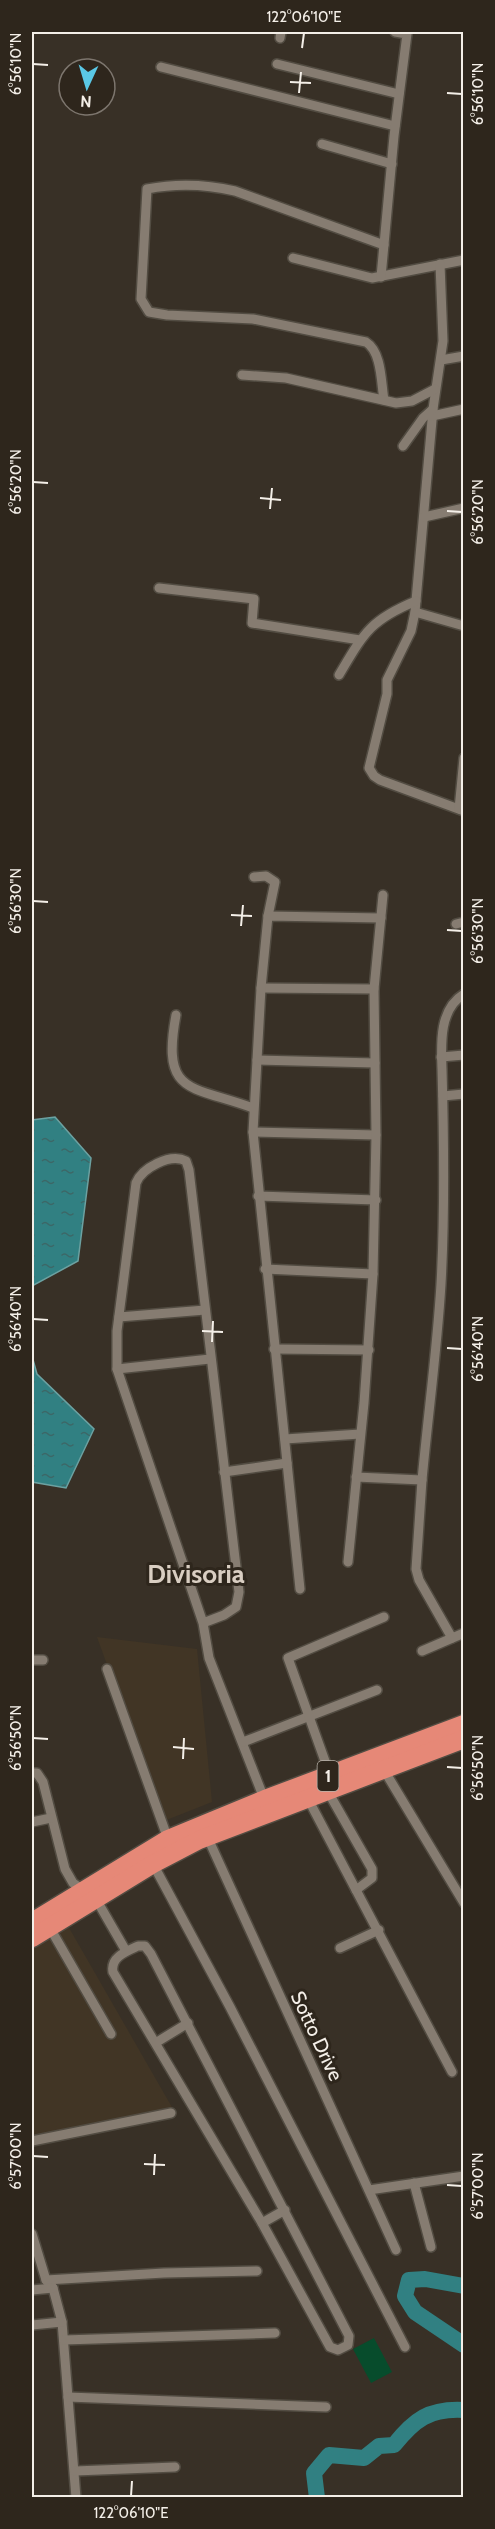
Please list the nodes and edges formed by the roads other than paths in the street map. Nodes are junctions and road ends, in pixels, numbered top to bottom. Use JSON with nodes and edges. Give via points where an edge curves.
{"nodes":[{"id":1,"x":395,"y":32,"type":"edge"},
{"id":2,"x":407,"y":33,"type":"edge"},
{"id":3,"x":277,"y":64,"type":"dead end"},
{"id":4,"x":161,"y":67,"type":"dead end"},
{"id":5,"x":399,"y":94,"type":"junction"},
{"id":6,"x":395,"y":126,"type":"junction"},
{"id":7,"x":322,"y":144,"type":"dead end"},
{"id":8,"x":392,"y":164,"type":"junction"},
{"id":9,"x":384,"y":245,"type":"junction"},
{"id":10,"x":293,"y":258,"type":"dead end"},
{"id":11,"x":464,"y":260,"type":"edge"},
{"id":12,"x":440,"y":264,"type":"junction"},
{"id":13,"x":381,"y":277,"type":"junction"},
{"id":14,"x":464,"y":356,"type":"edge"},
{"id":15,"x":441,"y":360,"type":"junction"},
{"id":16,"x":242,"y":375,"type":"dead end"},
{"id":17,"x":435,"y":390,"type":"junction"},
{"id":18,"x":384,"y":400,"type":"junction"},
{"id":19,"x":464,"y":409,"type":"edge"},
{"id":20,"x":433,"y":412,"type":"junction"},
{"id":21,"x":403,"y":446,"type":"dead end"},
{"id":22,"x":464,"y":508,"type":"edge"},
{"id":23,"x":423,"y":517,"type":"junction"},
{"id":24,"x":159,"y":588,"type":"dead end"},
{"id":25,"x":416,"y":601,"type":"junction"},
{"id":26,"x":415,"y":612,"type":"junction"},
{"id":27,"x":464,"y":626,"type":"edge"},
{"id":28,"x":360,"y":640,"type":"junction"},
{"id":29,"x":339,"y":675,"type":"dead end"},
{"id":30,"x":464,"y":758,"type":"edge"},
{"id":31,"x":461,"y":810,"type":"edge"},
{"id":32,"x":254,"y":877,"type":"dead end"},
{"id":33,"x":383,"y":895,"type":"dead end"},
{"id":34,"x":268,"y":916,"type":"junction"},
{"id":35,"x":381,"y":918,"type":"junction"},
{"id":36,"x":261,"y":988,"type":"junction"},
{"id":37,"x":374,"y":989,"type":"junction"},
{"id":38,"x":464,"y":994,"type":"edge"},
{"id":39,"x":176,"y":1015,"type":"dead end"},
{"id":40,"x":464,"y":1055,"type":"edge"},
{"id":41,"x":441,"y":1057,"type":"junction"},
{"id":42,"x":257,"y":1060,"type":"junction"},
{"id":43,"x":375,"y":1063,"type":"junction"},
{"id":44,"x":464,"y":1094,"type":"edge"},
{"id":45,"x":443,"y":1096,"type":"junction"},
{"id":46,"x":253,"y":1108,"type":"junction"},
{"id":47,"x":253,"y":1132,"type":"junction"},
{"id":48,"x":376,"y":1135,"type":"junction"},
{"id":49,"x":258,"y":1196,"type":"junction"},
{"id":50,"x":376,"y":1200,"type":"junction"},
{"id":51,"x":265,"y":1269,"type":"junction"},
{"id":52,"x":373,"y":1274,"type":"junction"},
{"id":53,"x":205,"y":1310,"type":"junction"},
{"id":54,"x":119,"y":1317,"type":"junction"},
{"id":55,"x":274,"y":1349,"type":"junction"},
{"id":56,"x":369,"y":1350,"type":"junction"},
{"id":57,"x":210,"y":1359,"type":"junction"},
{"id":58,"x":117,"y":1369,"type":"junction"},
{"id":59,"x":360,"y":1434,"type":"junction"},
{"id":60,"x":285,"y":1439,"type":"junction"},
{"id":61,"x":287,"y":1463,"type":"junction"},
{"id":62,"x":224,"y":1472,"type":"junction"},
{"id":63,"x":356,"y":1476,"type":"junction"},
{"id":64,"x":422,"y":1480,"type":"junction"},
{"id":65,"x":348,"y":1562,"type":"dead end"},
{"id":66,"x":300,"y":1589,"type":"dead end"},
{"id":67,"x":384,"y":1617,"type":"dead end"},
{"id":68,"x":203,"y":1623,"type":"junction"},
{"id":69,"x":464,"y":1633,"type":"edge"},
{"id":70,"x":452,"y":1638,"type":"junction"},
{"id":71,"x":422,"y":1651,"type":"dead end"},
{"id":72,"x":32,"y":1660,"type":"edge"},
{"id":73,"x":43,"y":1660,"type":"dead end"},
{"id":74,"x":107,"y":1669,"type":"dead end"},
{"id":75,"x":377,"y":1690,"type":"dead end"},
{"id":76,"x":309,"y":1716,"type":"junction"},
{"id":77,"x":464,"y":1724,"type":"edge"},
{"id":78,"x":464,"y":1739,"type":"edge"},
{"id":79,"x":243,"y":1742,"type":"junction"},
{"id":80,"x":384,"y":1770,"type":"junction"},
{"id":81,"x":32,"y":1773,"type":"edge"},
{"id":82,"x":329,"y":1782,"type":"junction"},
{"id":83,"x":308,"y":1797,"type":"junction"},
{"id":84,"x":267,"y":1806,"type":"junction"},
{"id":85,"x":51,"y":1818,"type":"junction"},
{"id":86,"x":32,"y":1822,"type":"edge"},
{"id":87,"x":204,"y":1831,"type":"junction"},
{"id":88,"x":168,"y":1839,"type":"junction"},
{"id":89,"x":153,"y":1864,"type":"junction"},
{"id":90,"x":356,"y":1890,"type":"junction"},
{"id":91,"x":90,"y":1895,"type":"junction"},
{"id":92,"x":464,"y":1903,"type":"edge"},
{"id":93,"x":32,"y":1922,"type":"edge"},
{"id":94,"x":50,"y":1928,"type":"junction"},
{"id":95,"x":379,"y":1930,"type":"junction"},
{"id":96,"x":32,"y":1938,"type":"edge"},
{"id":97,"x":340,"y":1948,"type":"dead end"},
{"id":98,"x":126,"y":1951,"type":"junction"},
{"id":99,"x":188,"y":2023,"type":"junction"},
{"id":100,"x":111,"y":2034,"type":"dead end"},
{"id":101,"x":157,"y":2042,"type":"junction"},
{"id":102,"x":452,"y":2072,"type":"dead end"},
{"id":103,"x":171,"y":2113,"type":"dead end"},
{"id":104,"x":32,"y":2141,"type":"edge"},
{"id":105,"x":464,"y":2176,"type":"edge"},
{"id":106,"x":414,"y":2183,"type":"junction"},
{"id":107,"x":369,"y":2190,"type":"junction"},
{"id":108,"x":285,"y":2210,"type":"junction"},
{"id":109,"x":262,"y":2223,"type":"junction"},
{"id":110,"x":32,"y":2234,"type":"edge"},
{"id":111,"x":431,"y":2247,"type":"dead end"},
{"id":112,"x":396,"y":2250,"type":"dead end"},
{"id":113,"x":257,"y":2271,"type":"dead end"},
{"id":114,"x":46,"y":2280,"type":"junction"},
{"id":115,"x":53,"y":2288,"type":"junction"},
{"id":116,"x":32,"y":2290,"type":"edge"},
{"id":117,"x":62,"y":2322,"type":"junction"},
{"id":118,"x":32,"y":2325,"type":"edge"},
{"id":119,"x":275,"y":2333,"type":"dead end"},
{"id":120,"x":64,"y":2340,"type":"junction"},
{"id":121,"x":405,"y":2347,"type":"dead end"},
{"id":122,"x":69,"y":2397,"type":"junction"},
{"id":123,"x":326,"y":2407,"type":"dead end"},
{"id":124,"x":175,"y":2467,"type":"dead end"},
{"id":125,"x":75,"y":2471,"type":"junction"},
{"id":126,"x":76,"y":2498,"type":"edge"}],
"edges":[{"from":1,"to":2,"type":"street"},
{"from":2,"to":5,"type":"street"},
{"from":3,"to":5,"type":"street"},
{"from":4,"to":6,"type":"street"},
{"from":5,"to":6,"type":"street"},
{"from":6,"to":8,"type":"street"},
{"from":7,"to":8,"type":"street"},
{"from":8,"to":9,"type":"street"},
{"from":9,"to":13,"type":"street"},
{"from":9,"to":18,"type":"street","via":[[214,186],[183,184],[147,189],[141,299],[149,312],[253,320],[366,342],[376,355]]},
{"from":10,"to":13,"type":"street","via":[[359,276]]},
{"from":11,"to":12,"type":"street"},
{"from":12,"to":13,"type":"street"},
{"from":12,"to":15,"type":"street"},
{"from":14,"to":15,"type":"street"},
{"from":15,"to":17,"type":"street"},
{"from":16,"to":18,"type":"street","via":[[286,378]]},
{"from":17,"to":18,"type":"street","via":[[412,401]]},
{"from":17,"to":20,"type":"street"},
{"from":19,"to":20,"type":"street"},
{"from":20,"to":21,"type":"street","via":[[423,418]]},
{"from":20,"to":23,"type":"street"},
{"from":22,"to":23,"type":"street"},
{"from":23,"to":25,"type":"street"},
{"from":24,"to":28,"type":"street","via":[[254,599],[252,623]]},
{"from":25,"to":26,"type":"street"},
{"from":25,"to":28,"type":"street","via":[[380,618]]},
{"from":26,"to":27,"type":"street"},
{"from":26,"to":31,"type":"street","via":[[411,631],[387,680],[369,768],[380,780]]},
{"from":28,"to":29,"type":"street"},
{"from":30,"to":31,"type":"street"},
{"from":32,"to":34,"type":"street","via":[[266,876],[275,882]]},
{"from":33,"to":35,"type":"street"},
{"from":34,"to":35,"type":"street"},
{"from":34,"to":36,"type":"street"},
{"from":35,"to":37,"type":"street"},
{"from":36,"to":37,"type":"street"},
{"from":36,"to":42,"type":"street"},
{"from":37,"to":43,"type":"street"},
{"from":38,"to":41,"type":"street","via":[[453,1003],[444,1020]]},
{"from":39,"to":46,"type":"street","via":[[171,1053],[178,1076],[197,1090]]},
{"from":40,"to":41,"type":"street"},
{"from":41,"to":45,"type":"street"},
{"from":42,"to":43,"type":"street"},
{"from":42,"to":46,"type":"street"},
{"from":43,"to":48,"type":"street"},
{"from":44,"to":45,"type":"street"},
{"from":45,"to":64,"type":"street","via":[[441,1286]]},
{"from":46,"to":47,"type":"street"},
{"from":47,"to":48,"type":"street"},
{"from":47,"to":49,"type":"street"},
{"from":48,"to":50,"type":"street"},
{"from":49,"to":50,"type":"street"},
{"from":49,"to":51,"type":"street"},
{"from":50,"to":52,"type":"street"},
{"from":51,"to":52,"type":"street"},
{"from":51,"to":55,"type":"street"},
{"from":52,"to":56,"type":"street"},
{"from":53,"to":54,"type":"street"},
{"from":53,"to":54,"type":"street","via":[[189,1170],[186,1161],[177,1159],[148,1168],[136,1183]]},
{"from":53,"to":57,"type":"street"},
{"from":54,"to":58,"type":"street"},
{"from":55,"to":56,"type":"street"},
{"from":55,"to":60,"type":"street"},
{"from":56,"to":59,"type":"street"},
{"from":57,"to":58,"type":"street"},
{"from":57,"to":62,"type":"street"},
{"from":58,"to":68,"type":"street"},
{"from":59,"to":60,"type":"street"},
{"from":59,"to":63,"type":"street"},
{"from":60,"to":61,"type":"street"},
{"from":61,"to":62,"type":"street"},
{"from":61,"to":66,"type":"street"},
{"from":62,"to":68,"type":"street","via":[[239,1600],[231,1611]]},
{"from":63,"to":64,"type":"street"},
{"from":63,"to":65,"type":"street"},
{"from":64,"to":70,"type":"street","via":[[416,1569]]},
{"from":67,"to":76,"type":"street","via":[[288,1658]]},
{"from":68,"to":79,"type":"street","via":[[209,1658]]},
{"from":69,"to":70,"type":"street"},
{"from":70,"to":71,"type":"street"},
{"from":72,"to":73,"type":"street"},
{"from":74,"to":88,"type":"street"},
{"from":75,"to":76,"type":"street"},
{"from":76,"to":79,"type":"street"},
{"from":76,"to":82,"type":"street"},
{"from":77,"to":82,"type":"highway","number":"1"},
{"from":78,"to":80,"type":"highway","number":"1"},
{"from":79,"to":84,"type":"street"},
{"from":80,"to":82,"type":"highway","number":"1"},
{"from":80,"to":92,"type":"street"},
{"from":81,"to":85,"type":"street","via":[[37,1773],[43,1782]]},
{"from":82,"to":83,"type":"highway","number":"1"},
{"from":82,"to":84,"type":"highway","number":"1"},
{"from":82,"to":90,"type":"street","via":[[372,1869],[372,1878]]},
{"from":83,"to":84,"type":"highway","number":"1"},
{"from":83,"to":90,"type":"street"},
{"from":84,"to":87,"type":"highway","number":"1"},
{"from":85,"to":86,"type":"street"},
{"from":85,"to":91,"type":"street","via":[[65,1869],[73,1883]]},
{"from":87,"to":88,"type":"highway","number":"1"},
{"from":87,"to":89,"type":"highway","number":"1"},
{"from":87,"to":107,"type":"street","name":"Sotto Drive"},
{"from":88,"to":91,"type":"highway","number":"1"},
{"from":89,"to":91,"type":"highway","number":"1"},
{"from":89,"to":121,"type":"street"},
{"from":90,"to":95,"type":"street"},
{"from":91,"to":93,"type":"highway","number":"1"},
{"from":91,"to":94,"type":"highway","number":"1"},
{"from":91,"to":98,"type":"street"},
{"from":94,"to":96,"type":"highway","number":"1"},
{"from":94,"to":100,"type":"street"},
{"from":95,"to":97,"type":"street"},
{"from":95,"to":102,"type":"street"},
{"from":98,"to":99,"type":"street","via":[[138,1946],[148,1948]]},
{"from":98,"to":101,"type":"street","via":[[113,1963],[113,1972]]},
{"from":99,"to":101,"type":"street"},
{"from":99,"to":108,"type":"street"},
{"from":101,"to":109,"type":"street"},
{"from":103,"to":104,"type":"street"},
{"from":105,"to":106,"type":"street"},
{"from":106,"to":107,"type":"street"},
{"from":106,"to":111,"type":"street"},
{"from":107,"to":112,"type":"street","name":"Sotto Drive"},
{"from":108,"to":109,"type":"street"},
{"from":108,"to":109,"type":"street","via":[[349,2336],[348,2345],[338,2350],[330,2347]]},
{"from":110,"to":114,"type":"street"},
{"from":113,"to":114,"type":"street"},
{"from":114,"to":115,"type":"street"},
{"from":115,"to":116,"type":"street"},
{"from":115,"to":117,"type":"street"},
{"from":117,"to":118,"type":"street"},
{"from":117,"to":120,"type":"street"},
{"from":119,"to":120,"type":"street"},
{"from":120,"to":122,"type":"street"},
{"from":122,"to":123,"type":"street"},
{"from":122,"to":125,"type":"street"},
{"from":124,"to":125,"type":"street"},
{"from":125,"to":126,"type":"street"}]}
